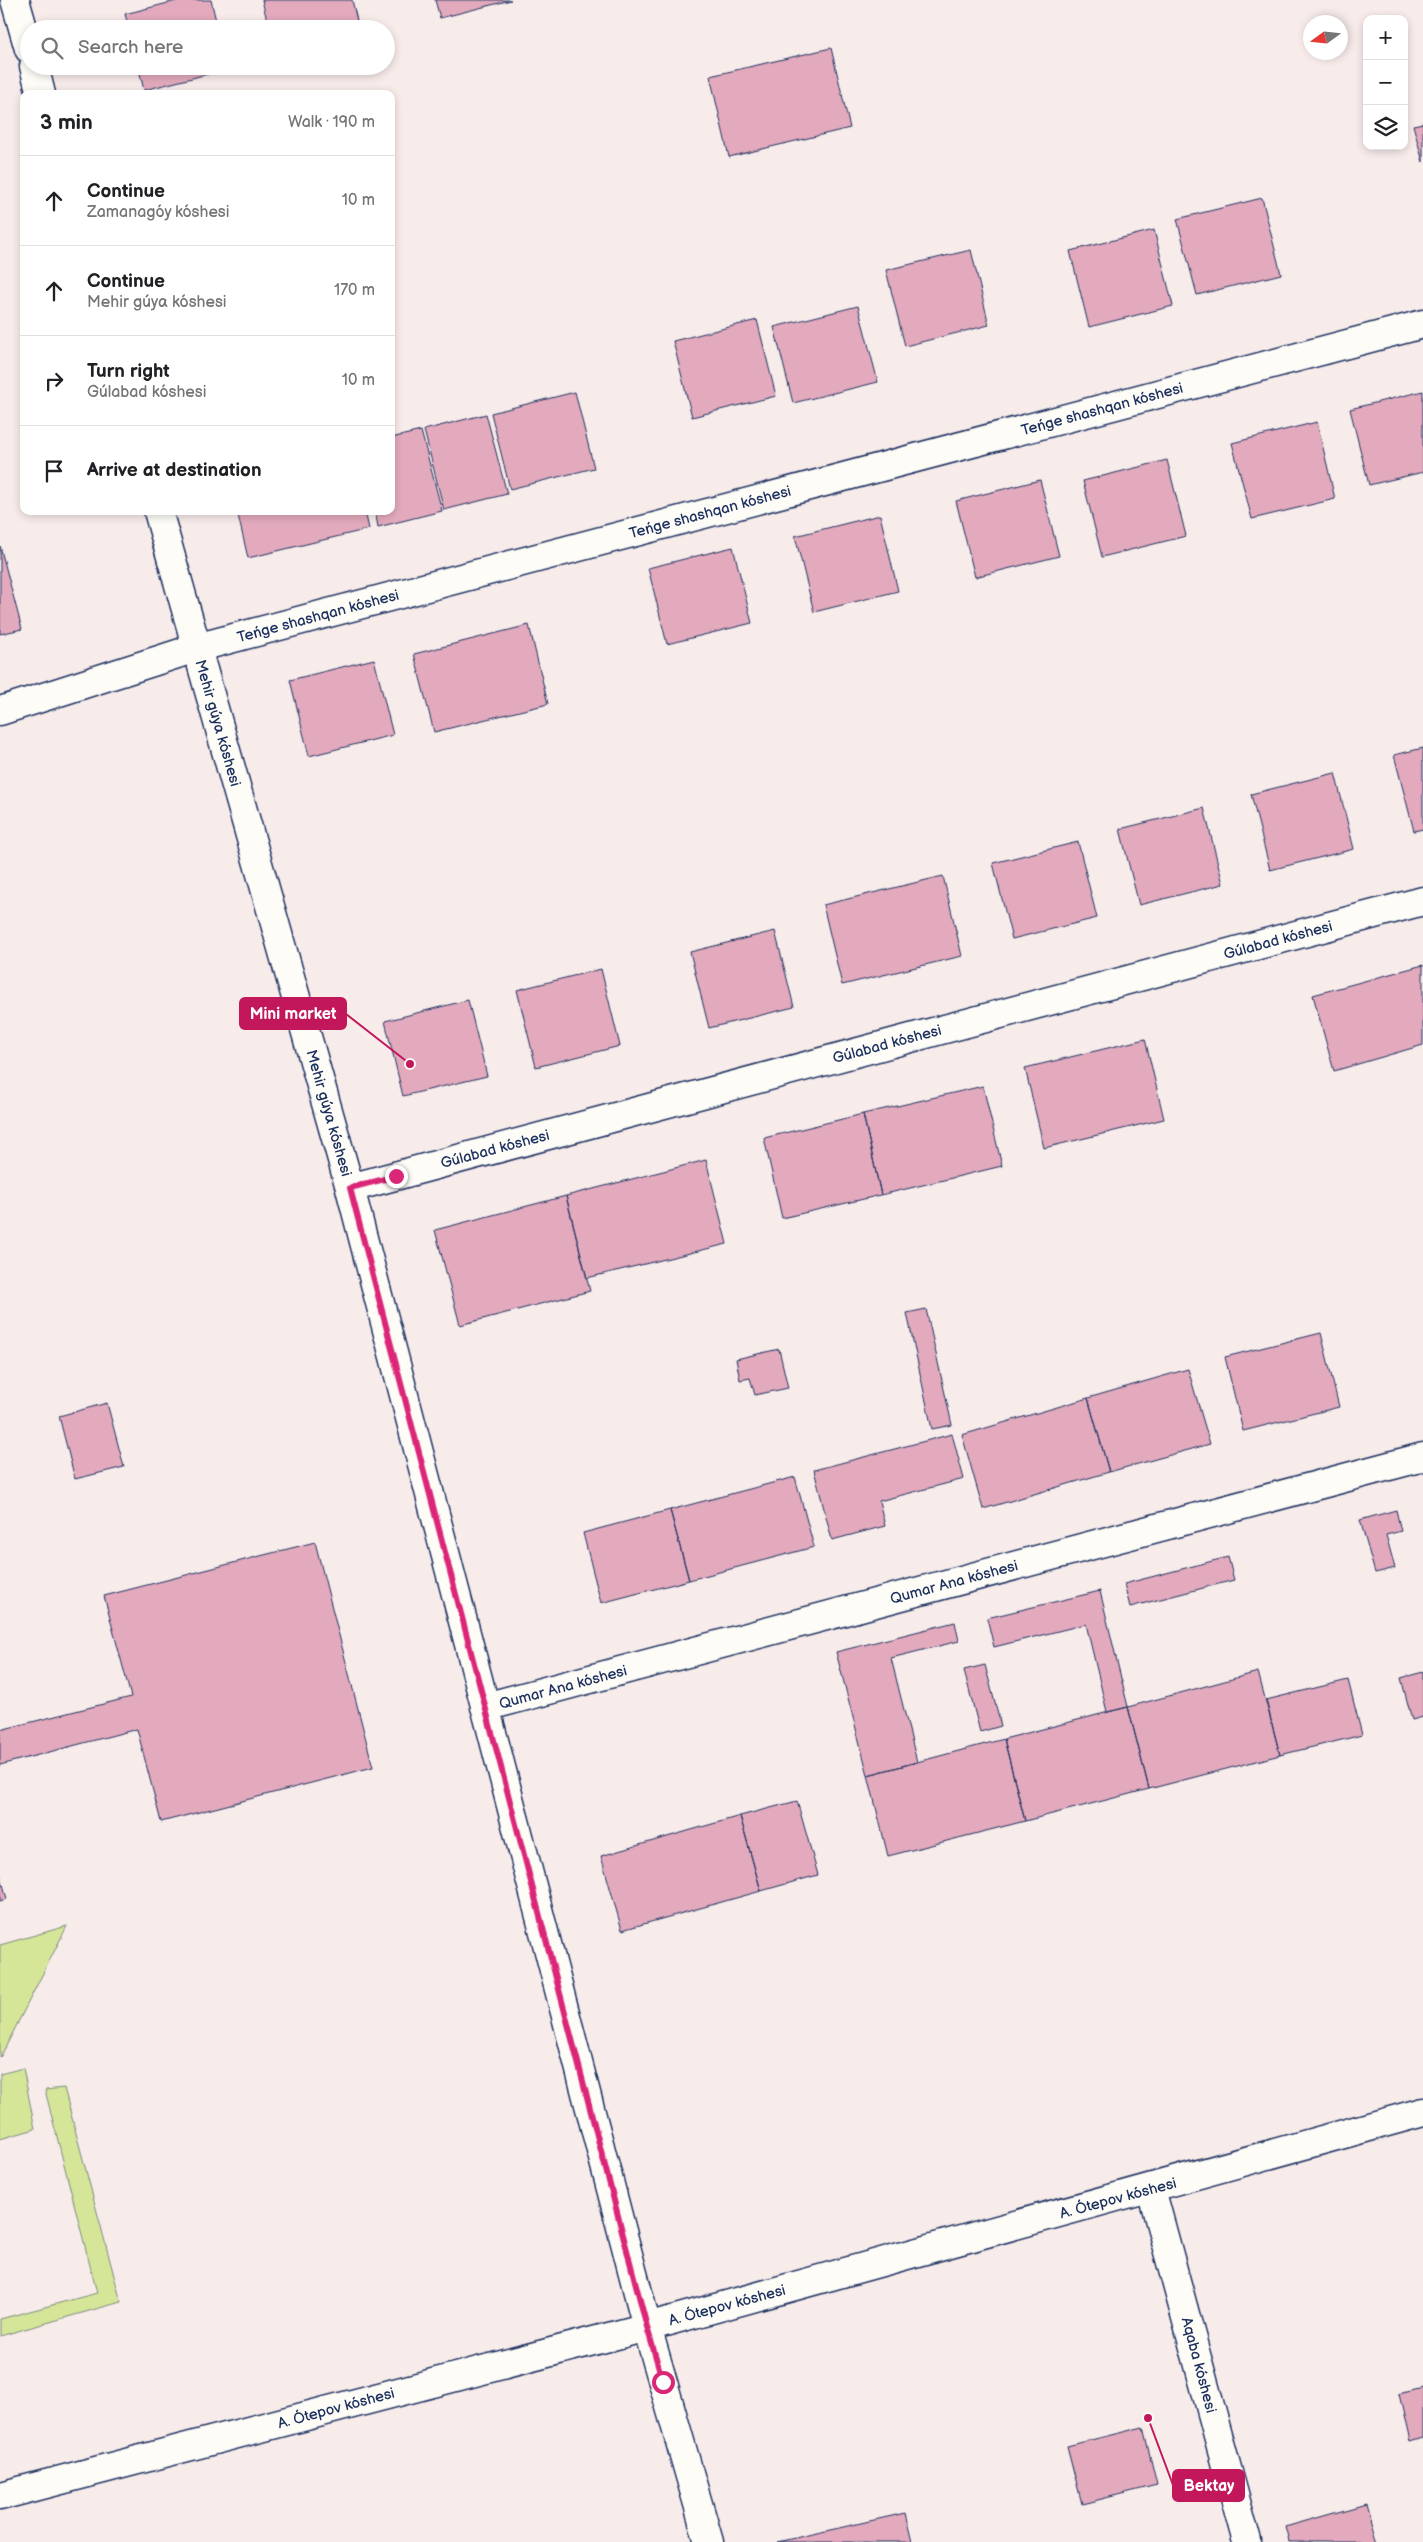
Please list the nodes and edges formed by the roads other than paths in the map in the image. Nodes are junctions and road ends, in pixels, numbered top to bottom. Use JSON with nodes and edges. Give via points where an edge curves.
{"nodes":[{"id":1,"x":15,"y":0,"type":"edge"},
{"id":2,"x":21,"y":20,"type":"edge"},
{"id":3,"x":36,"y":75,"type":"edge"},
{"id":4,"x":40,"y":90,"type":"edge"},
{"id":5,"x":1423,"y":324,"type":"edge"},
{"id":6,"x":159,"y":515,"type":"edge"},
{"id":7,"x":196,"y":648,"type":"junction"},
{"id":8,"x":0,"y":711,"type":"edge"},
{"id":9,"x":1423,"y":901,"type":"edge"},
{"id":10,"x":350,"y":1188,"type":"junction"},
{"id":11,"x":1423,"y":1457,"type":"edge"},
{"id":12,"x":486,"y":1708,"type":"junction"},
{"id":13,"x":1423,"y":2112,"type":"edge"},
{"id":14,"x":1151,"y":2189,"type":"junction"},
{"id":15,"x":647,"y":2327,"type":"junction"},
{"id":16,"x":0,"y":2496,"type":"edge"},
{"id":17,"x":709,"y":2542,"type":"edge"},
{"id":18,"x":1247,"y":2542,"type":"edge"}],
"edges":[{"from":1,"to":2,"type":"street"},
{"from":3,"to":4,"type":"street"},
{"from":5,"to":7,"type":"street","name":"Teńge shashqan kóshesi"},
{"from":6,"to":7,"type":"street","name":"Mehir gúyа kóshesi"},
{"from":7,"to":8,"type":"street","name":"Teńge shashqan kóshesi"},
{"from":7,"to":10,"type":"street","name":"Mehir gúyа kóshesi"},
{"from":9,"to":10,"type":"street","name":"Gúlabad kóshesi"},
{"from":10,"to":12,"type":"street","name":"Mehir gúyа kóshesi"},
{"from":11,"to":12,"type":"street","name":"Qumar Ana kóshesi"},
{"from":12,"to":15,"type":"street","name":"Mehir gúyа kóshesi"},
{"from":13,"to":14,"type":"street","name":"A. Ótepov kóshesi"},
{"from":14,"to":15,"type":"street","name":"A. Ótepov kóshesi"},
{"from":14,"to":18,"type":"street","name":"Aqaba kóshesi"},
{"from":15,"to":16,"type":"street","name":"A. Ótepov kóshesi"},
{"from":15,"to":17,"type":"street","name":"Mehir gúyа kóshesi"}]}
